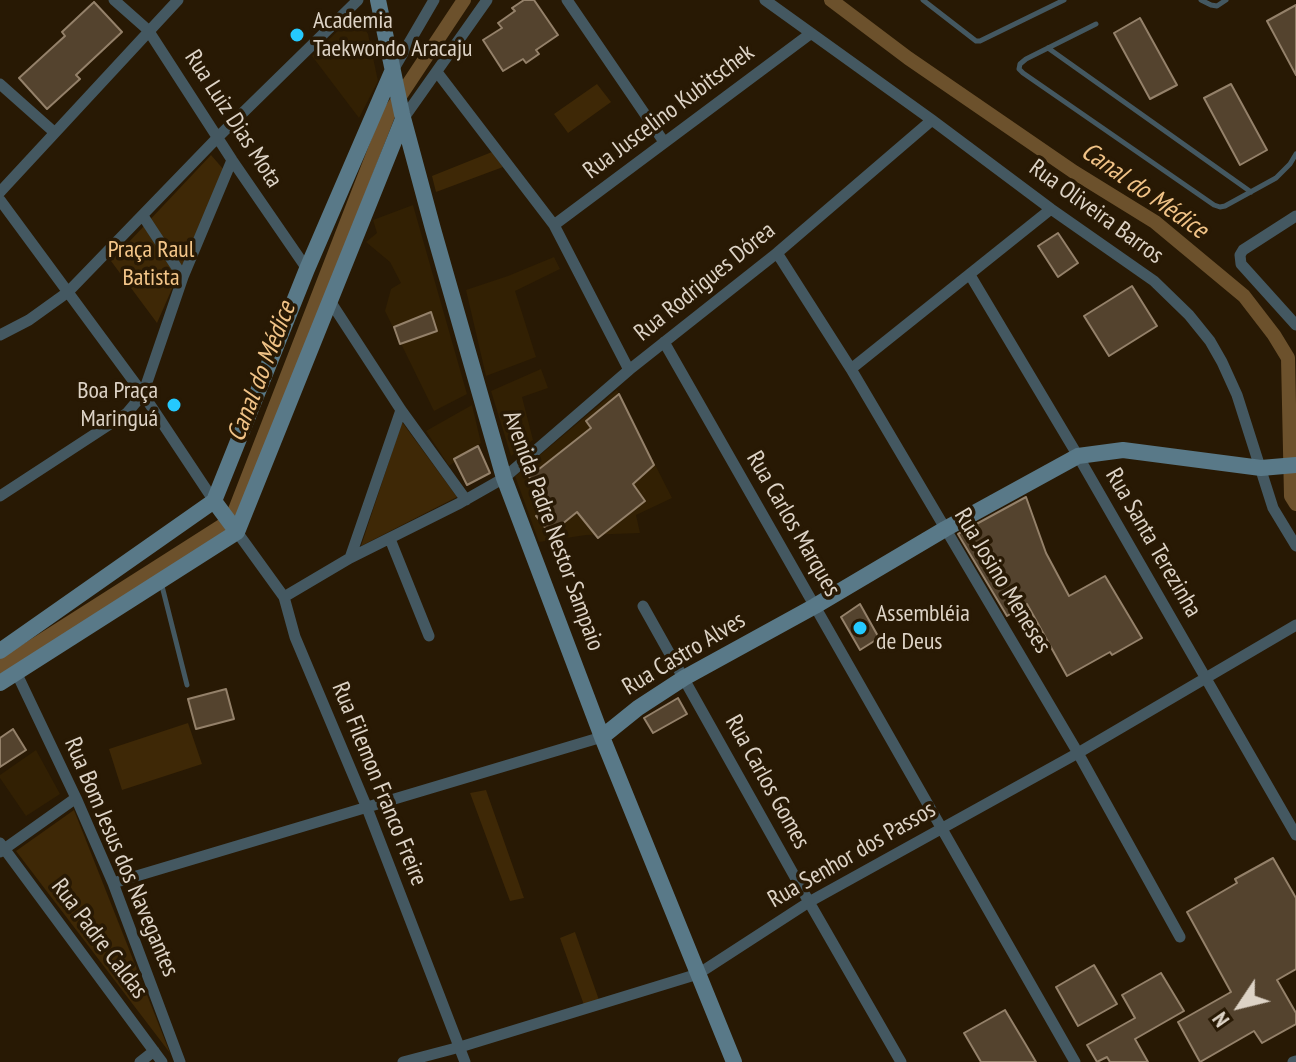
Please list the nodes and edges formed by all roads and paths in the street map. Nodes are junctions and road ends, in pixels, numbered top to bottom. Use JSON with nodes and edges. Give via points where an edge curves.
{"nodes":[{"id":1,"x":114,"y":0,"type":"edge"},
{"id":2,"x":178,"y":0,"type":"edge"},
{"id":3,"x":358,"y":0,"type":"edge"},
{"id":4,"x":378,"y":0,"type":"edge"},
{"id":5,"x":434,"y":0,"type":"edge"},
{"id":6,"x":487,"y":0,"type":"edge"},
{"id":7,"x":567,"y":0,"type":"edge"},
{"id":8,"x":765,"y":0,"type":"edge"},
{"id":9,"x":923,"y":0,"type":"edge"},
{"id":10,"x":1064,"y":0,"type":"edge"},
{"id":11,"x":1201,"y":0,"type":"edge"},
{"id":12,"x":1226,"y":0,"type":"edge"},
{"id":13,"x":1096,"y":24,"type":"dead end"},
{"id":14,"x":148,"y":30,"type":"junction"},
{"id":15,"x":810,"y":34,"type":"junction"},
{"id":16,"x":1048,"y":48,"type":"junction"},
{"id":17,"x":437,"y":72,"type":"junction"},
{"id":18,"x":393,"y":75,"type":"junction"},
{"id":19,"x":0,"y":84,"type":"edge"},
{"id":20,"x":402,"y":116,"type":"junction"},
{"id":21,"x":932,"y":120,"type":"junction"},
{"id":22,"x":54,"y":132,"type":"junction"},
{"id":23,"x":218,"y":137,"type":"junction"},
{"id":24,"x":664,"y":142,"type":"junction"},
{"id":25,"x":1296,"y":154,"type":"edge"},
{"id":26,"x":232,"y":160,"type":"junction"},
{"id":27,"x":0,"y":192,"type":"edge"},
{"id":28,"x":1251,"y":192,"type":"junction"},
{"id":29,"x":0,"y":200,"type":"edge"},
{"id":30,"x":1051,"y":209,"type":"junction"},
{"id":31,"x":143,"y":216,"type":"junction"},
{"id":32,"x":1296,"y":216,"type":"edge"},
{"id":33,"x":554,"y":225,"type":"junction"},
{"id":34,"x":777,"y":253,"type":"junction"},
{"id":35,"x":307,"y":269,"type":"junction"},
{"id":36,"x":970,"y":275,"type":"junction"},
{"id":37,"x":183,"y":277,"type":"junction"},
{"id":38,"x":68,"y":292,"type":"junction"},
{"id":39,"x":330,"y":301,"type":"junction"},
{"id":40,"x":1296,"y":325,"type":"edge"},
{"id":41,"x":0,"y":335,"type":"edge"},
{"id":42,"x":664,"y":342,"type":"junction"},
{"id":43,"x":851,"y":369,"type":"junction"},
{"id":44,"x":629,"y":370,"type":"junction"},
{"id":45,"x":143,"y":394,"type":"junction"},
{"id":46,"x":401,"y":410,"type":"junction"},
{"id":47,"x":1078,"y":456,"type":"junction"},
{"id":48,"x":1296,"y":465,"type":"edge"},
{"id":49,"x":1263,"y":468,"type":"junction"},
{"id":50,"x":504,"y":478,"type":"junction"},
{"id":51,"x":0,"y":496,"type":"edge"},
{"id":52,"x":466,"y":500,"type":"junction"},
{"id":53,"x":215,"y":502,"type":"junction"},
{"id":54,"x":945,"y":529,"type":"junction"},
{"id":55,"x":236,"y":531,"type":"junction"},
{"id":56,"x":390,"y":539,"type":"junction"},
{"id":57,"x":1296,"y":546,"type":"edge"},
{"id":58,"x":350,"y":558,"type":"junction"},
{"id":59,"x":161,"y":581,"type":"junction"},
{"id":60,"x":284,"y":597,"type":"junction"},
{"id":61,"x":643,"y":606,"type":"dead end"},
{"id":62,"x":815,"y":606,"type":"junction"},
{"id":63,"x":1296,"y":625,"type":"edge"},
{"id":64,"x":429,"y":636,"type":"dead end"},
{"id":65,"x":0,"y":650,"type":"edge"},
{"id":66,"x":16,"y":672,"type":"junction"},
{"id":67,"x":684,"y":678,"type":"junction"},
{"id":68,"x":1205,"y":679,"type":"junction"},
{"id":69,"x":0,"y":683,"type":"edge"},
{"id":70,"x":187,"y":685,"type":"dead end"},
{"id":71,"x":602,"y":737,"type":"junction"},
{"id":72,"x":1078,"y":753,"type":"junction"},
{"id":73,"x":76,"y":798,"type":"junction"},
{"id":74,"x":367,"y":808,"type":"junction"},
{"id":75,"x":942,"y":829,"type":"junction"},
{"id":76,"x":1296,"y":835,"type":"edge"},
{"id":77,"x":1,"y":848,"type":"edge"},
{"id":78,"x":113,"y":883,"type":"junction"},
{"id":79,"x":809,"y":902,"type":"junction"},
{"id":80,"x":1180,"y":937,"type":"dead end"},
{"id":81,"x":698,"y":974,"type":"junction"},
{"id":82,"x":460,"y":1047,"type":"junction"},
{"id":83,"x":154,"y":1051,"type":"junction"},
{"id":84,"x":140,"y":1062,"type":"edge"},
{"id":85,"x":162,"y":1062,"type":"edge"},
{"id":86,"x":180,"y":1062,"type":"edge"},
{"id":87,"x":403,"y":1062,"type":"edge"},
{"id":88,"x":465,"y":1062,"type":"edge"},
{"id":89,"x":734,"y":1062,"type":"edge"},
{"id":90,"x":901,"y":1062,"type":"edge"},
{"id":91,"x":1075,"y":1062,"type":"edge"}],
"edges":[{"from":1,"to":14,"type":"street","name":"Rua Luiz Dias Mota"},
{"from":2,"to":14,"type":"street"},
{"from":3,"to":23,"type":"street"},
{"from":4,"to":18,"type":"street","name":"Avenida Padre Nestor Sampaio"},
{"from":5,"to":18,"type":"street"},
{"from":6,"to":17,"type":"street"},
{"from":7,"to":24,"type":"street"},
{"from":8,"to":15,"type":"street","name":"Rua Oliveira Barros"},
{"from":9,"to":10,"type":"lane","via":[[976,41]]},
{"from":11,"to":12,"type":"lane","via":[[1217,6]]},
{"from":13,"to":16,"type":"lane"},
{"from":14,"to":22,"type":"street"},
{"from":14,"to":23,"type":"street","name":"Rua Luiz Dias Mota"},
{"from":15,"to":21,"type":"street","name":"Rua Oliveira Barros"},
{"from":15,"to":24,"type":"street","name":"Rua Juscelino Kubitschek"},
{"from":16,"to":28,"type":"lane"},
{"from":16,"to":28,"type":"lane","via":[[1019,69],[1214,205],[1225,206]]},
{"from":17,"to":20,"type":"street"},
{"from":17,"to":33,"type":"street"},
{"from":18,"to":20,"type":"street","name":"Avenida Padre Nestor Sampaio"},
{"from":18,"to":35,"type":"street"},
{"from":19,"to":22,"type":"street"},
{"from":20,"to":39,"type":"street"},
{"from":20,"to":50,"type":"street","name":"Avenida Padre Nestor Sampaio"},
{"from":21,"to":30,"type":"street","name":"Rua Oliveira Barros"},
{"from":21,"to":34,"type":"street","name":"Rua Rodrigues Dórea"},
{"from":22,"to":27,"type":"street"},
{"from":23,"to":26,"type":"street","name":"Rua Luiz Dias Mota"},
{"from":23,"to":31,"type":"street"},
{"from":24,"to":33,"type":"street","name":"Rua Juscelino Kubitschek"},
{"from":25,"to":28,"type":"lane","via":[[1276,178]]},
{"from":26,"to":35,"type":"street","name":"Rua Luiz Dias Mota"},
{"from":26,"to":37,"type":"street"},
{"from":29,"to":38,"type":"street"},
{"from":30,"to":36,"type":"street"},
{"from":30,"to":49,"type":"street","name":"Rua Oliveira Barros","via":[[1154,281],[1189,315],[1222,362]]},
{"from":31,"to":37,"type":"street"},
{"from":31,"to":38,"type":"street"},
{"from":32,"to":40,"type":"street","via":[[1240,255],[1241,264]]},
{"from":33,"to":44,"type":"street"},
{"from":34,"to":42,"type":"street","name":"Rua Rodrigues Dórea"},
{"from":34,"to":43,"type":"street","name":"Rua Josino Meneses"},
{"from":35,"to":53,"type":"street"},
{"from":36,"to":43,"type":"street"},
{"from":36,"to":47,"type":"street","name":"Rua Santa Terezinha"},
{"from":37,"to":45,"type":"street"},
{"from":38,"to":41,"type":"street"},
{"from":38,"to":45,"type":"street"},
{"from":39,"to":46,"type":"street"},
{"from":39,"to":55,"type":"street"},
{"from":42,"to":44,"type":"street","name":"Rua Rodrigues Dórea"},
{"from":42,"to":62,"type":"street","name":"Rua Carlos Marques"},
{"from":43,"to":54,"type":"street","name":"Rua Josino Meneses"},
{"from":44,"to":50,"type":"street","name":"Rua Rodrigues Dórea"},
{"from":45,"to":51,"type":"street","via":[[127,413]]},
{"from":45,"to":53,"type":"street"},
{"from":46,"to":52,"type":"street"},
{"from":46,"to":58,"type":"street"},
{"from":47,"to":49,"type":"street","name":"Rua Castro Alves","via":[[1123,450]]},
{"from":47,"to":54,"type":"street","name":"Rua Castro Alves"},
{"from":47,"to":68,"type":"street","name":"Rua Santa Terezinha"},
{"from":48,"to":49,"type":"street","name":"Rua Castro Alves"},
{"from":49,"to":57,"type":"street","name":"Rua Oliveira Barros","via":[[1273,508]]},
{"from":50,"to":52,"type":"street","name":"Rua Rodrigues Dórea"},
{"from":50,"to":71,"type":"street","name":"Avenida Padre Nestor Sampaio"},
{"from":52,"to":56,"type":"street","name":"Rua Rodrigues Dórea"},
{"from":53,"to":55,"type":"street"},
{"from":53,"to":65,"type":"street"},
{"from":54,"to":62,"type":"street","name":"Rua Castro Alves"},
{"from":54,"to":72,"type":"street","name":"Rua Josino Meneses"},
{"from":55,"to":59,"type":"street"},
{"from":55,"to":60,"type":"street","name":"Rua Filemon Franco Freire"},
{"from":56,"to":58,"type":"street","name":"Rua Rodrigues Dórea"},
{"from":56,"to":64,"type":"street"},
{"from":58,"to":60,"type":"street","name":"Rua Rodrigues Dórea"},
{"from":59,"to":66,"type":"street"},
{"from":59,"to":70,"type":"lane"},
{"from":60,"to":74,"type":"street","name":"Rua Filemon Franco Freire","via":[[295,637]]},
{"from":61,"to":67,"type":"street","name":"Rua Carlos Gomes"},
{"from":62,"to":67,"type":"street","name":"Rua Castro Alves"},
{"from":62,"to":75,"type":"street","name":"Rua Carlos Marques"},
{"from":63,"to":68,"type":"street","name":"Rua Senhor dos Passos"},
{"from":66,"to":69,"type":"street"},
{"from":66,"to":73,"type":"street","name":"Rua Bom Jesus dos Navegantes"},
{"from":67,"to":71,"type":"street","name":"Rua Castro Alves"},
{"from":67,"to":79,"type":"street","name":"Rua Carlos Gomes"},
{"from":68,"to":72,"type":"street","name":"Rua Senhor dos Passos"},
{"from":68,"to":76,"type":"street","name":"Rua Santa Terezinha"},
{"from":71,"to":74,"type":"street","name":"Rua Castro Alves"},
{"from":71,"to":81,"type":"street","name":"Avenida Padre Nestor Sampaio"},
{"from":72,"to":75,"type":"street","name":"Rua Senhor dos Passos"},
{"from":72,"to":80,"type":"street","name":"Rua Josino Meneses"},
{"from":73,"to":77,"type":"street"},
{"from":73,"to":78,"type":"street","name":"Rua Bom Jesus dos Navegantes"},
{"from":74,"to":78,"type":"street","name":"Rua Castro Alves"},
{"from":74,"to":82,"type":"street","name":"Rua Filemon Franco Freire"},
{"from":75,"to":79,"type":"street","name":"Rua Senhor dos Passos"},
{"from":75,"to":91,"type":"street","name":"Rua Carlos Marques"},
{"from":77,"to":83,"type":"street","name":"Rua Padre Caldas"},
{"from":78,"to":86,"type":"street","name":"Rua Bom Jesus dos Navegantes"},
{"from":79,"to":81,"type":"street","name":"Rua Senhor dos Passos"},
{"from":79,"to":90,"type":"street","name":"Rua Carlos Gomes"},
{"from":81,"to":82,"type":"street","name":"Rua Senhor dos Passos"},
{"from":81,"to":89,"type":"street","name":"Avenida Padre Nestor Sampaio"},
{"from":82,"to":87,"type":"street","name":"Rua Senhor dos Passos"},
{"from":82,"to":88,"type":"street","name":"Rua Filemon Franco Freire"},
{"from":83,"to":84,"type":"street"},
{"from":83,"to":85,"type":"street","name":"Rua Padre Caldas"}]}
